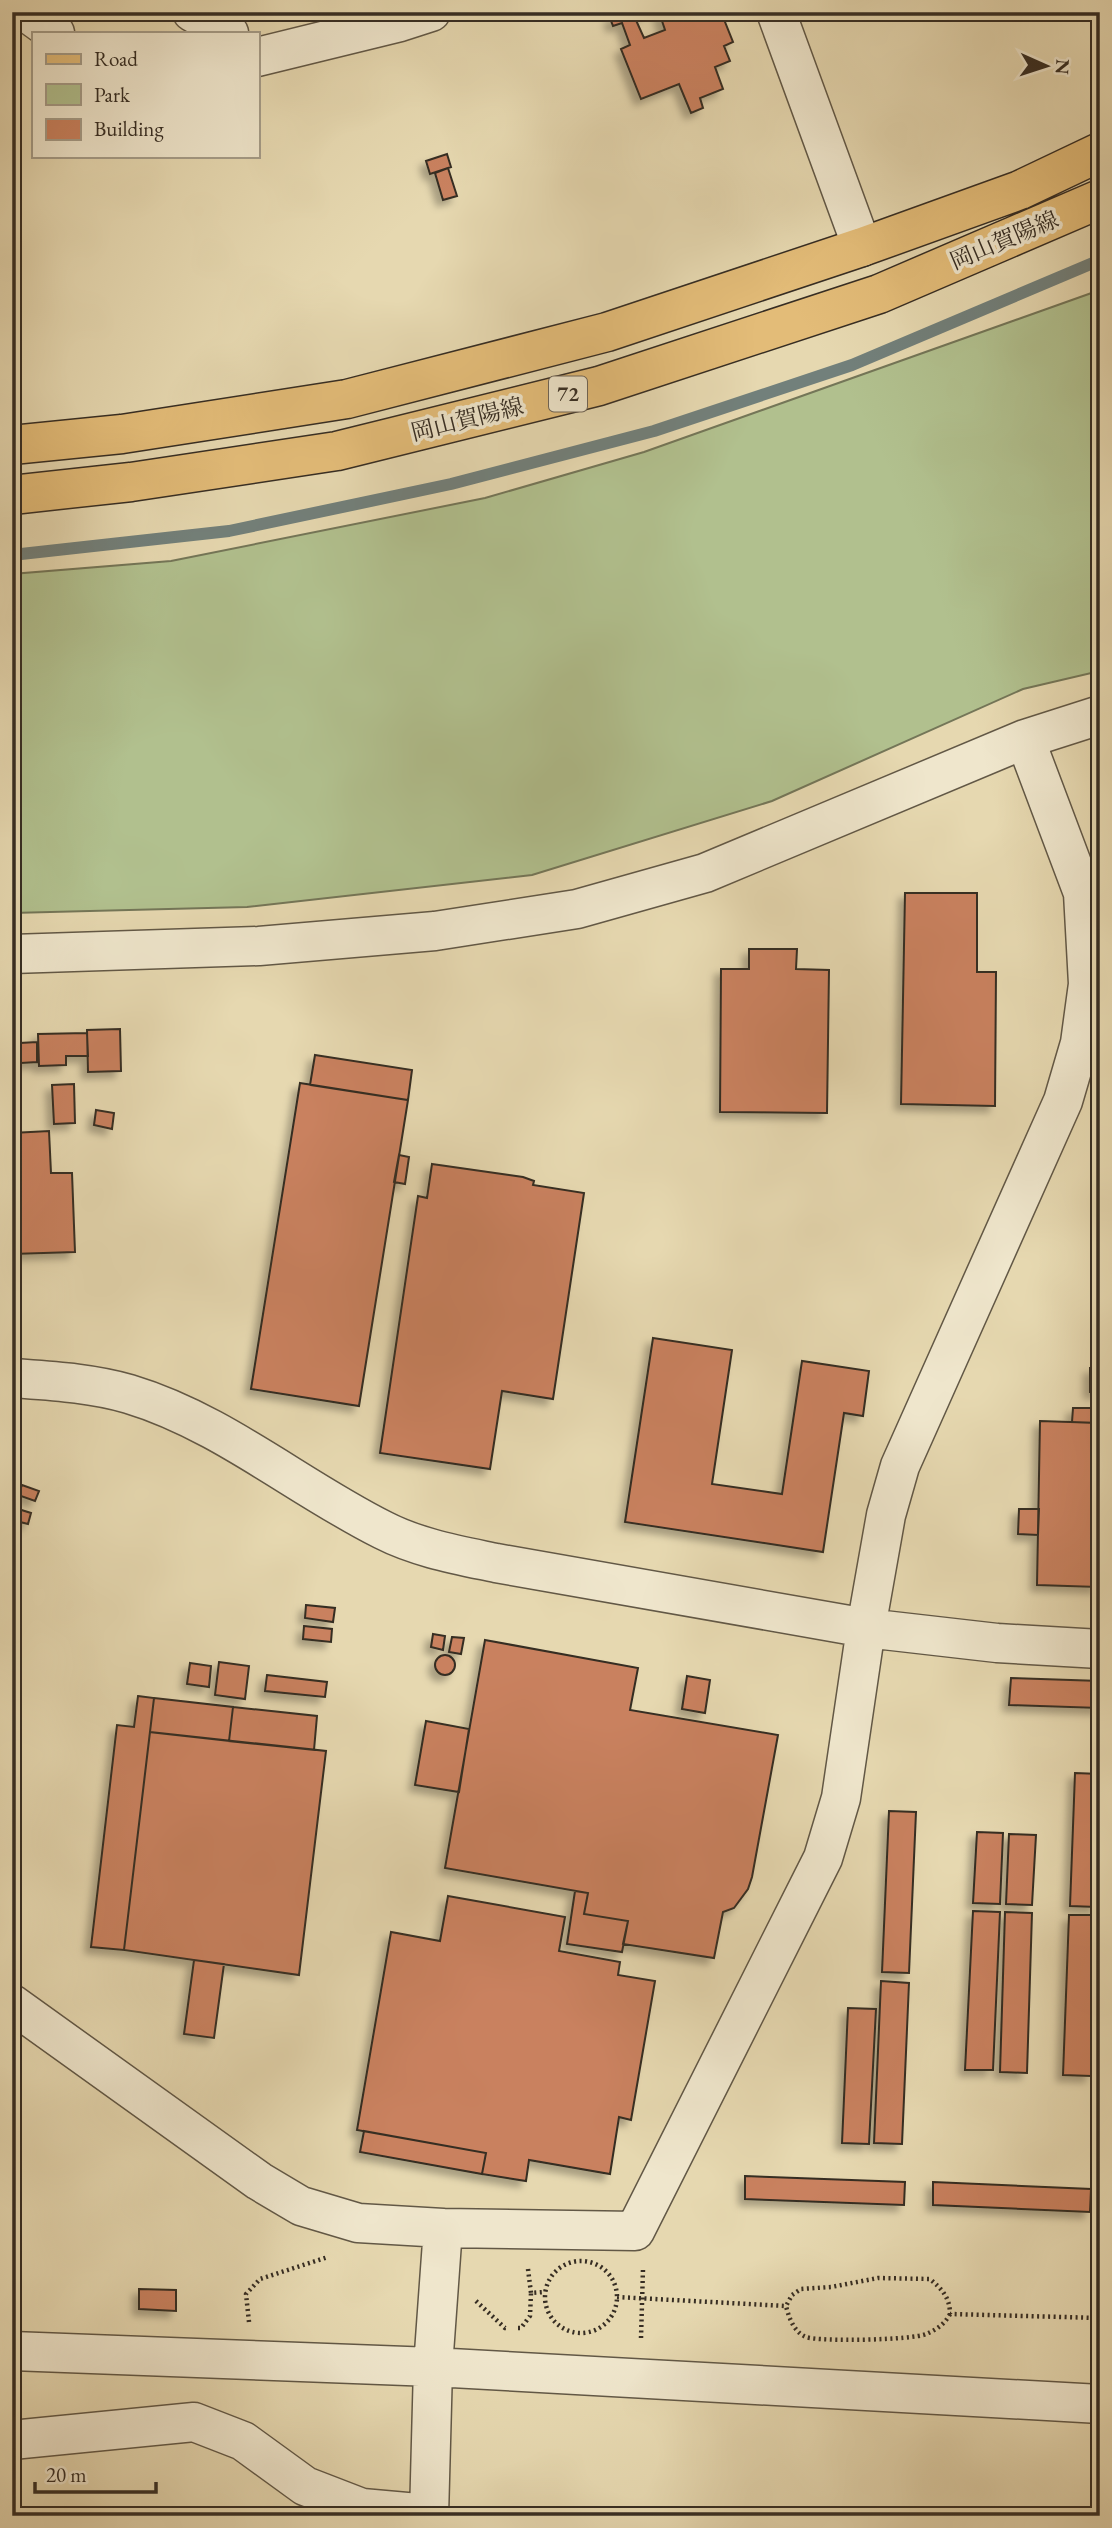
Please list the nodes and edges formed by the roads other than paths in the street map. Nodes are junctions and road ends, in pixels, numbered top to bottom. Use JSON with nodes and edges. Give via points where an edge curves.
{"nodes":[{"id":1,"x":26,"y":12,"type":"edge"},
{"id":2,"x":192,"y":12,"type":"edge"},
{"id":3,"x":431,"y":12,"type":"edge"},
{"id":4,"x":776,"y":12,"type":"edge"},
{"id":5,"x":54,"y":32,"type":"edge"},
{"id":6,"x":227,"y":32,"type":"edge"},
{"id":7,"x":261,"y":52,"type":"edge"},
{"id":8,"x":1100,"y":152,"type":"edge"},
{"id":9,"x":1100,"y":200,"type":"edge"},
{"id":10,"x":862,"y":247,"type":"junction"},
{"id":11,"x":12,"y":445,"type":"edge"},
{"id":12,"x":12,"y":495,"type":"edge"},
{"id":13,"x":1100,"y":715,"type":"edge"},
{"id":14,"x":1025,"y":739,"type":"junction"},
{"id":15,"x":12,"y":954,"type":"edge"},
{"id":16,"x":12,"y":1378,"type":"edge"},
{"id":17,"x":866,"y":1628,"type":"junction"},
{"id":18,"x":1100,"y":1649,"type":"edge"},
{"id":19,"x":12,"y":2004,"type":"edge"},
{"id":20,"x":443,"y":2228,"type":"junction"},
{"id":21,"x":12,"y":2351,"type":"edge"},
{"id":22,"x":433,"y":2367,"type":"junction"},
{"id":23,"x":1100,"y":2404,"type":"edge"},
{"id":24,"x":12,"y":2440,"type":"edge"},
{"id":25,"x":429,"y":2515,"type":"edge"}],
"edges":[{"from":1,"to":5,"type":"street"},
{"from":2,"to":6,"type":"street"},
{"from":3,"to":7,"type":"street"},
{"from":4,"to":10,"type":"street"},
{"from":8,"to":10,"type":"main road","name":"岡山賀陽線","number":"72","via":[[1020,190]]},
{"from":9,"to":12,"type":"main road","name":"岡山賀陽線","number":"72","via":[[879,294],[599,386],[337,451]]},
{"from":10,"to":11,"type":"main road","name":"岡山賀陽線","number":"72","via":[[607,332],[348,399],[122,434]]},
{"from":13,"to":14,"type":"street"},
{"from":14,"to":15,"type":"street","via":[[705,873],[577,909],[435,931],[259,946]]},
{"from":14,"to":17,"type":"street","via":[[1083,894],[1088,984],[1080,1043],[1063,1101],[900,1466],[886,1515]]},
{"from":16,"to":17,"type":"street","via":[[75,1382],[167,1408],[207,1426],[384,1531],[439,1550]]},
{"from":17,"to":18,"type":"street"},
{"from":17,"to":20,"type":"street","via":[[841,1798],[822,1858],[635,2231]]},
{"from":19,"to":20,"type":"street","via":[[300,2206],[358,2223]]},
{"from":20,"to":22,"type":"street"},
{"from":21,"to":22,"type":"street"},
{"from":22,"to":23,"type":"street"},
{"from":22,"to":25,"type":"street"},
{"from":24,"to":25,"type":"street","via":[[194,2422],[243,2441],[305,2486],[362,2508]]}]}
